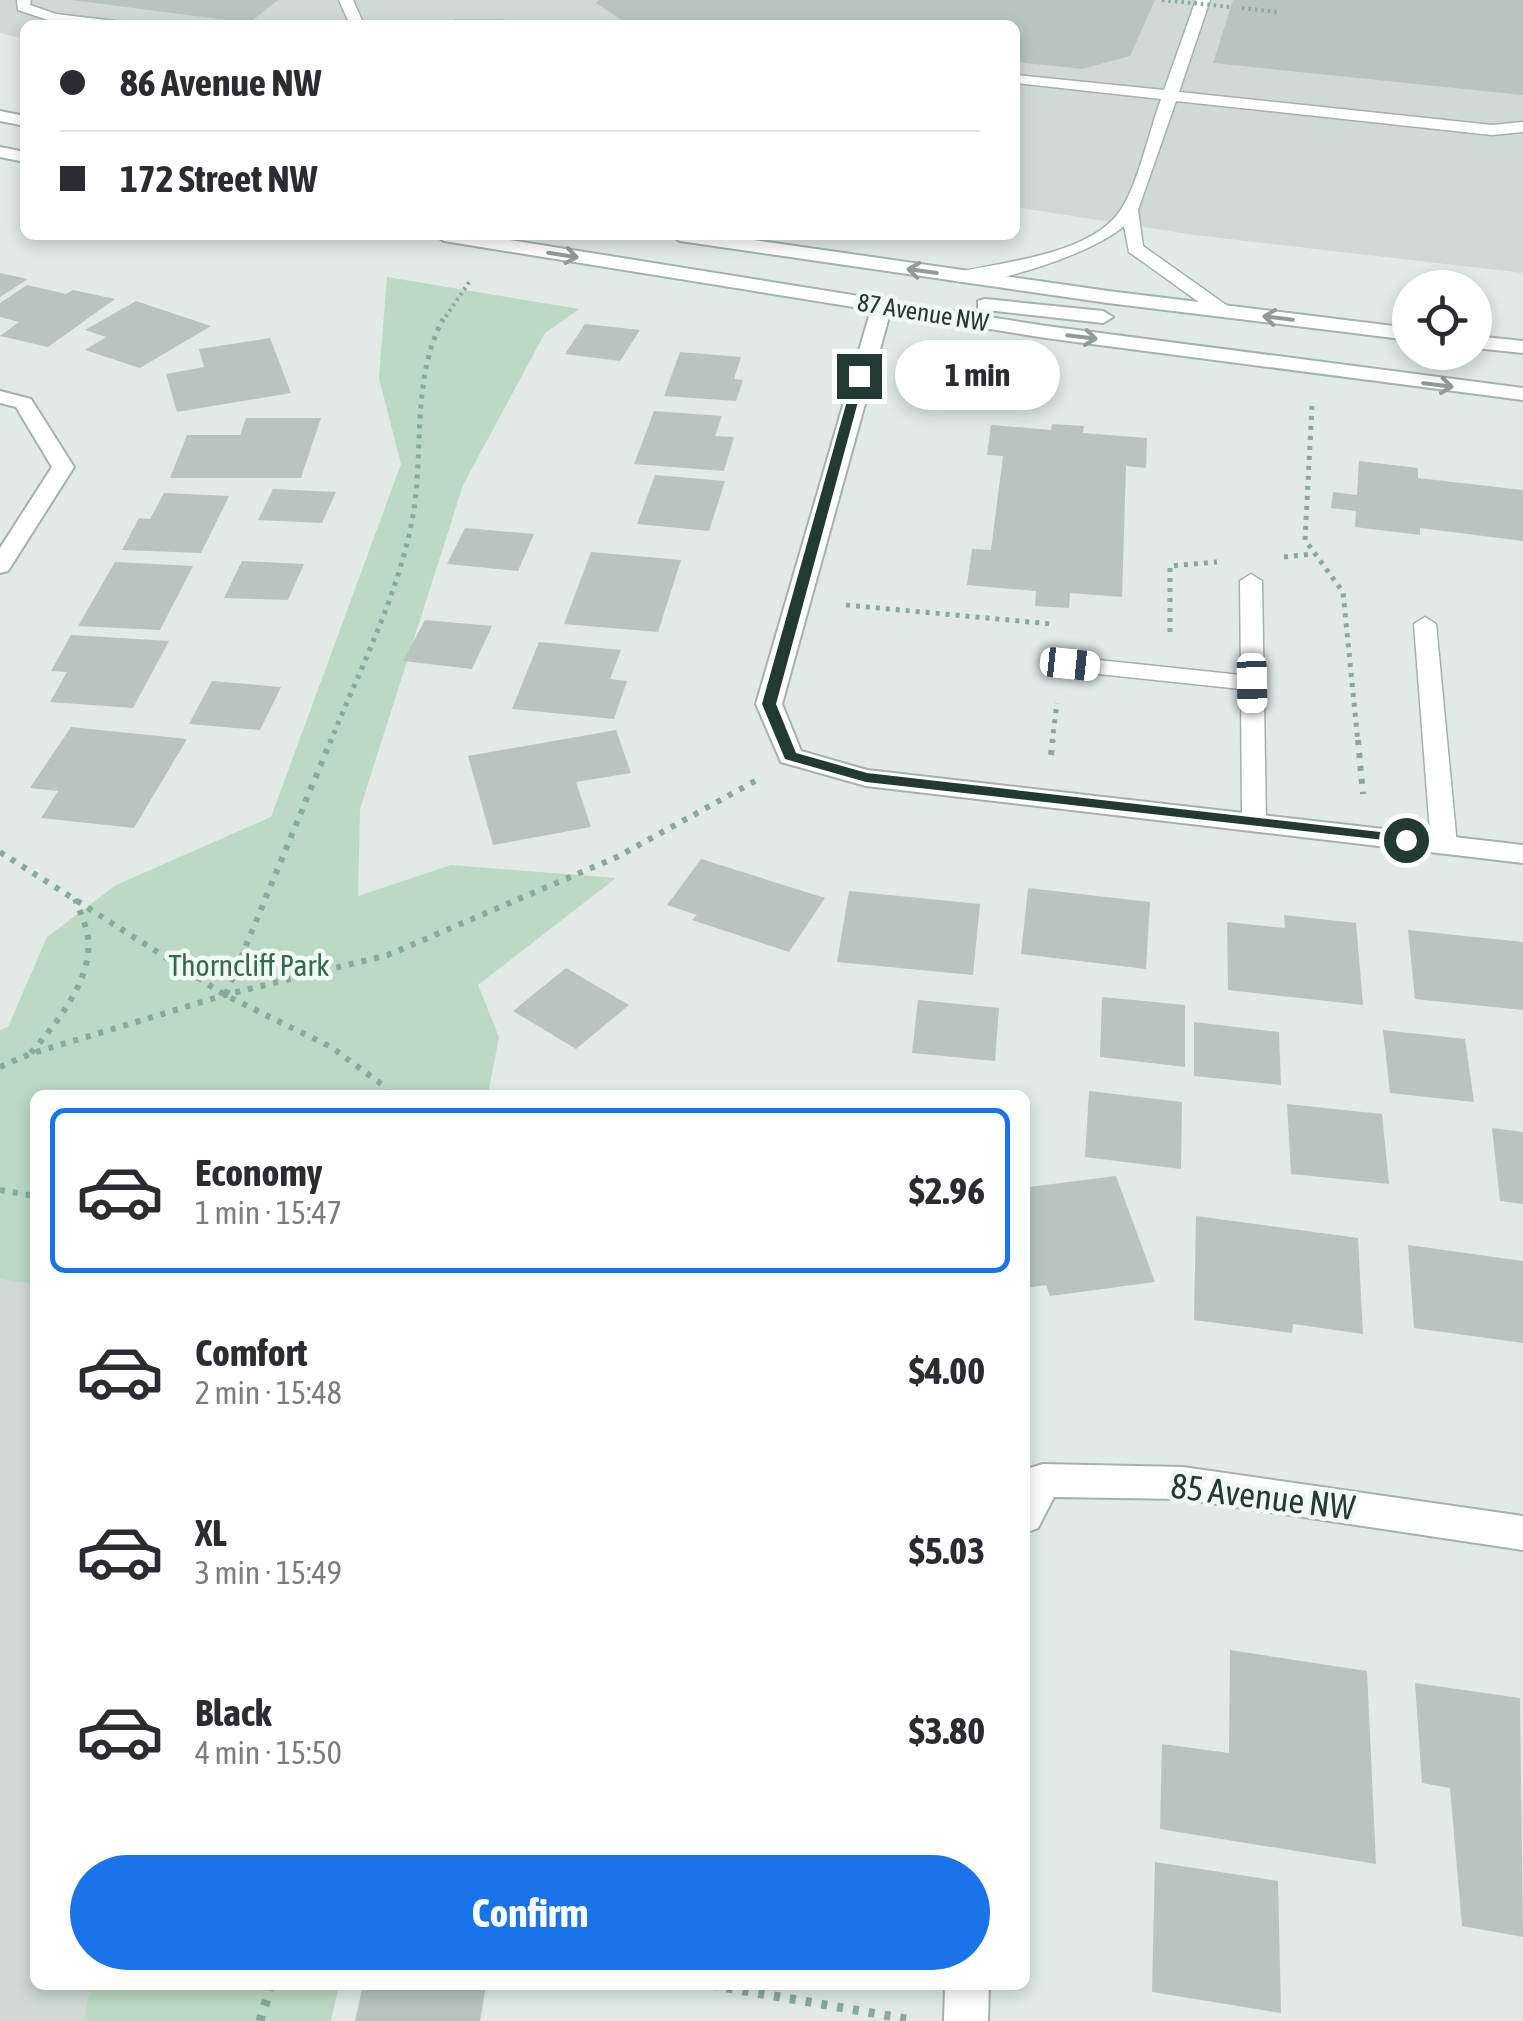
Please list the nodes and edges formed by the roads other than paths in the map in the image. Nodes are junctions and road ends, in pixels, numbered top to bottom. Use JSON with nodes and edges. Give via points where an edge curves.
{"nodes":[{"id":1,"x":24,"y":0,"type":"edge"},
{"id":2,"x":1202,"y":0,"type":"edge"},
{"id":3,"x":78,"y":20,"type":"edge"},
{"id":4,"x":1020,"y":81,"type":"edge"},
{"id":5,"x":1170,"y":96,"type":"junction"},
{"id":6,"x":1523,"y":127,"type":"edge"},
{"id":7,"x":1130,"y":210,"type":"junction"},
{"id":8,"x":475,"y":240,"type":"edge"},
{"id":9,"x":714,"y":240,"type":"edge"},
{"id":10,"x":960,"y":276,"type":"junction"},
{"id":11,"x":882,"y":306,"type":"junction"},
{"id":12,"x":1223,"y":311,"type":"junction"},
{"id":13,"x":1392,"y":332,"type":"edge"},
{"id":14,"x":1392,"y":342,"type":"edge"},
{"id":15,"x":1492,"y":344,"type":"edge"},
{"id":16,"x":1523,"y":347,"type":"edge"},
{"id":17,"x":1523,"y":394,"type":"edge"},
{"id":18,"x":0,"y":397,"type":"edge"},
{"id":19,"x":0,"y":566,"type":"edge"},
{"id":20,"x":1251,"y":581,"type":"dead end"},
{"id":21,"x":1425,"y":624,"type":"dead end"},
{"id":22,"x":1064,"y":674,"type":"road end"},
{"id":23,"x":1252,"y":683,"type":"junction"},
{"id":24,"x":1254,"y":822,"type":"junction"},
{"id":25,"x":1444,"y":844,"type":"junction"},
{"id":26,"x":1523,"y":854,"type":"edge"},
{"id":27,"x":1030,"y":1506,"type":"edge"},
{"id":28,"x":1523,"y":1533,"type":"edge"},
{"id":29,"x":967,"y":1990,"type":"edge"},
{"id":30,"x":966,"y":2021,"type":"edge"}],
"edges":[{"from":1,"to":3,"type":"lane","via":[[39,15]]},
{"from":2,"to":5,"type":"lane"},
{"from":4,"to":5,"type":"lane"},
{"from":5,"to":6,"type":"lane","via":[[1470,128]]},
{"from":5,"to":7,"type":"lane"},
{"from":7,"to":10,"type":"lane","via":[[1117,226],[1070,249]]},
{"from":7,"to":12,"type":"lane","via":[[1135,248]]},
{"from":8,"to":11,"type":"main road","name":"87 Avenue NW","one_way":true},
{"from":10,"to":9,"type":"main road","name":"87 Avenue NW","one_way":true},
{"from":10,"to":12,"type":"main road","name":"87 Avenue NW"},
{"from":11,"to":14,"type":"main road","via":[[1010,305]]},
{"from":11,"to":17,"type":"main road","name":"87 Avenue NW","one_way":true},
{"from":11,"to":24,"type":"main road","via":[[769,704],[790,756],[866,778]]},
{"from":13,"to":12,"type":"main road","name":"87 Avenue NW","one_way":true},
{"from":15,"to":16,"type":"main road"},
{"from":18,"to":19,"type":"main road","via":[[24,403],[63,466]]},
{"from":20,"to":23,"type":"lane"},
{"from":21,"to":25,"type":"lane"},
{"from":22,"to":23,"type":"lane"},
{"from":23,"to":24,"type":"lane"},
{"from":24,"to":25,"type":"main road"},
{"from":25,"to":26,"type":"main road"},
{"from":27,"to":28,"type":"main road","name":"85 Avenue NW","via":[[1043,1480],[1182,1483]]},
{"from":29,"to":30,"type":"main road"}]}
